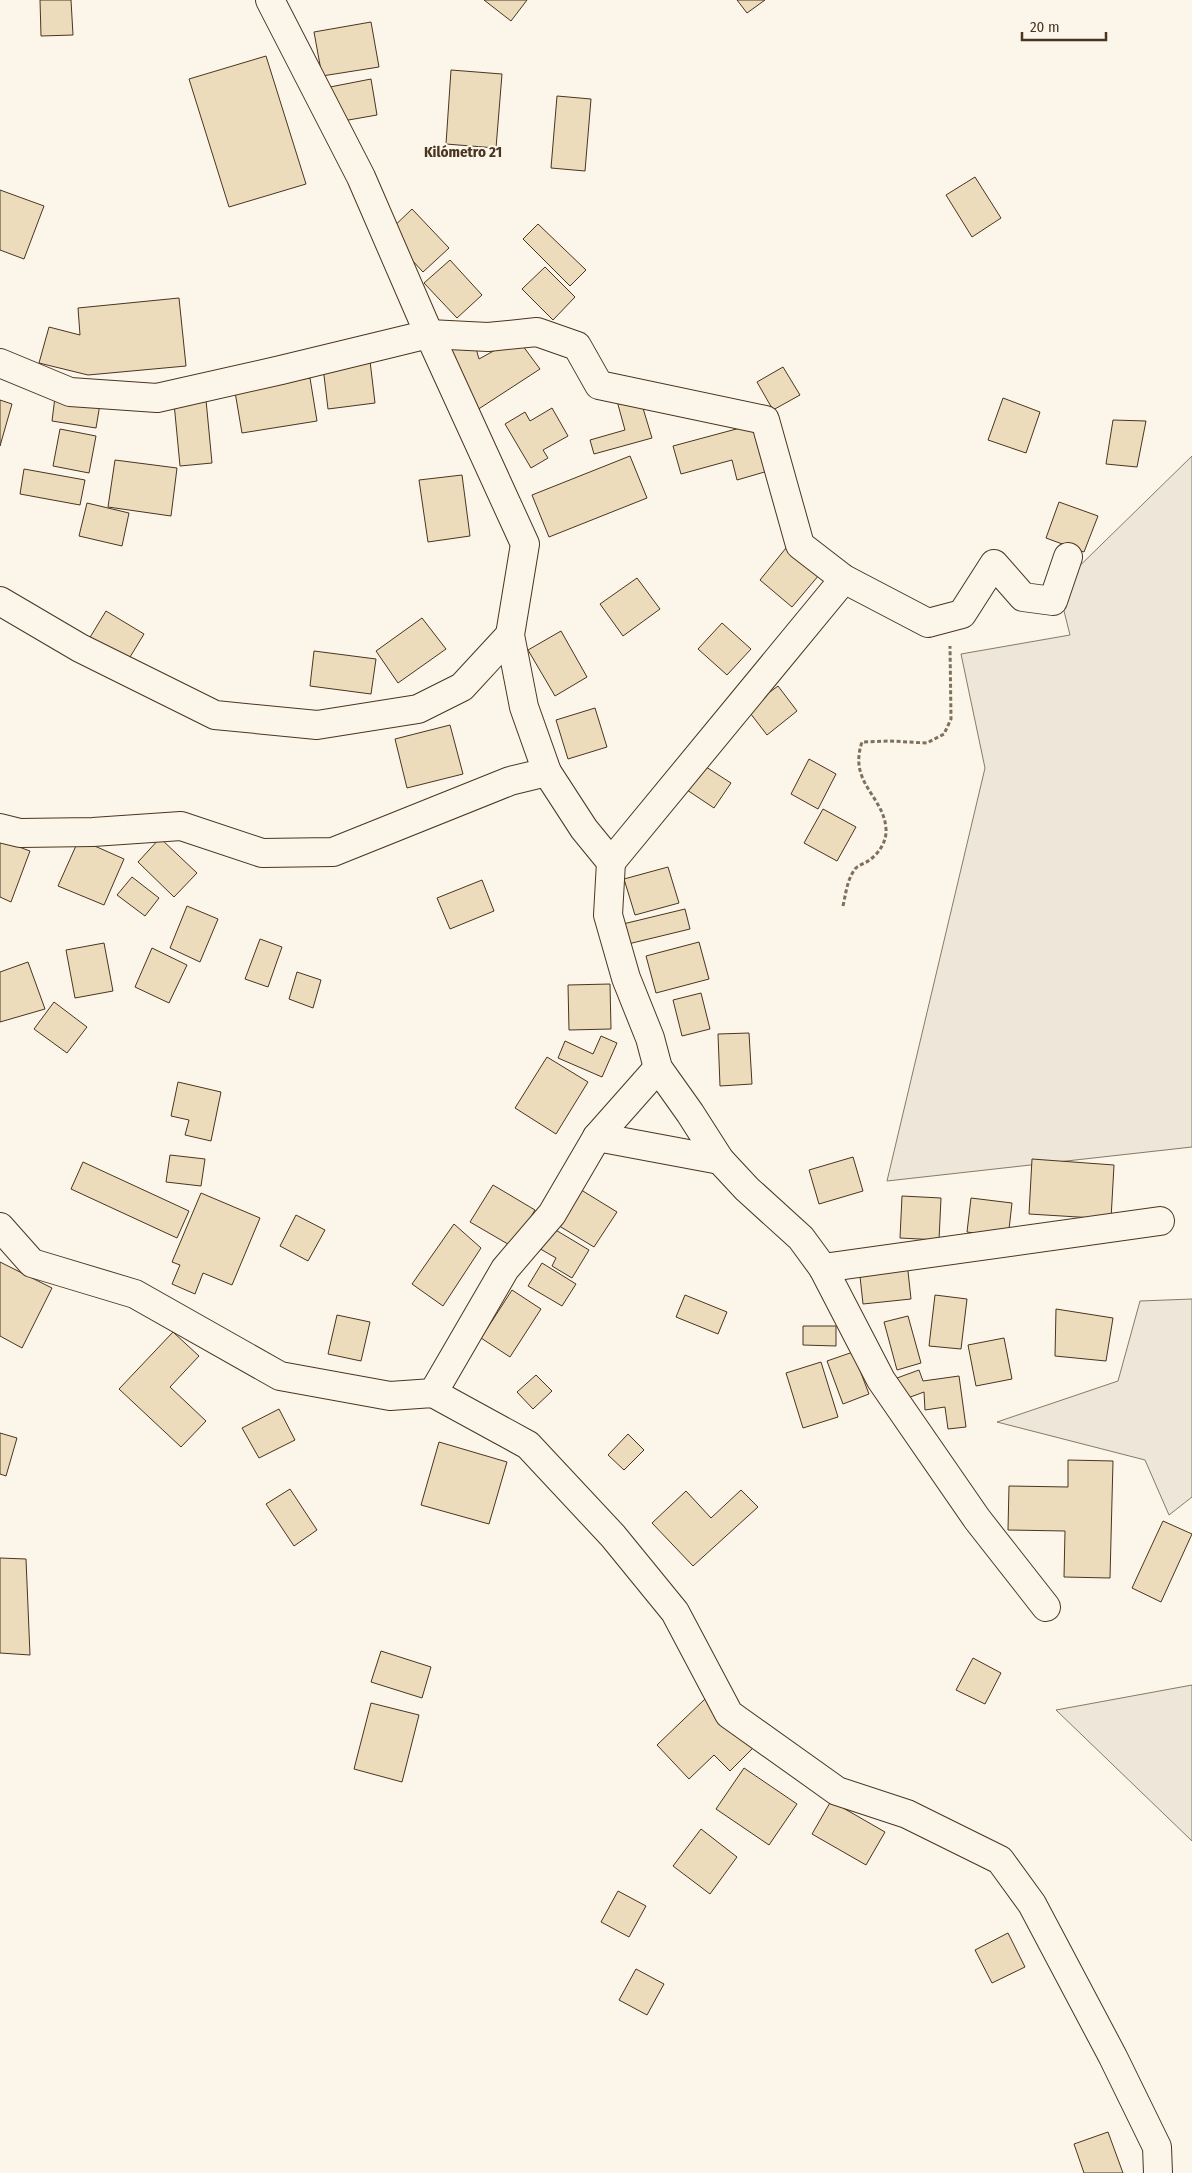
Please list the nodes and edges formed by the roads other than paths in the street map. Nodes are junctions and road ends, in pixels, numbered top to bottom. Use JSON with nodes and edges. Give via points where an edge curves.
{"nodes":[{"id":1,"x":270,"y":0,"type":"edge"},
{"id":2,"x":429,"y":334,"type":"junction"},
{"id":3,"x":0,"y":363,"type":"edge"},
{"id":4,"x":1068,"y":557,"type":"dead end"},
{"id":5,"x":844,"y":579,"type":"junction"},
{"id":6,"x":0,"y":601,"type":"edge"},
{"id":7,"x":510,"y":635,"type":"junction"},
{"id":8,"x":547,"y":772,"type":"junction"},
{"id":9,"x":0,"y":828,"type":"edge"},
{"id":10,"x":611,"y":862,"type":"junction"},
{"id":11,"x":658,"y":1068,"type":"junction"},
{"id":12,"x":597,"y":1136,"type":"junction"},
{"id":13,"x":720,"y":1160,"type":"junction"},
{"id":14,"x":1160,"y":1221,"type":"dead end"},
{"id":15,"x":0,"y":1227,"type":"edge"},
{"id":16,"x":823,"y":1268,"type":"junction"},
{"id":17,"x":433,"y":1393,"type":"junction"},
{"id":18,"x":1046,"y":1607,"type":"dead end"},
{"id":19,"x":1158,"y":2173,"type":"edge"}],
"edges":[{"from":1,"to":2,"type":"street","via":[[361,176]]},
{"from":2,"to":3,"type":"street","via":[[157,398],[70,392]]},
{"from":2,"to":5,"type":"street","via":[[488,338],[537,332],[577,346],[600,385],[765,420],[800,545]]},
{"from":2,"to":7,"type":"street","via":[[525,544]]},
{"from":4,"to":5,"type":"street","via":[[1053,602],[1023,597],[994,564],[962,614],[928,623]]},
{"from":5,"to":10,"type":"street"},
{"from":6,"to":7,"type":"street","via":[[80,648],[215,715],[317,725],[418,709],[462,687]]},
{"from":7,"to":8,"type":"street","via":[[524,707]]},
{"from":8,"to":9,"type":"street","via":[[510,781],[334,852],[262,853],[181,826],[20,833]]},
{"from":8,"to":10,"type":"street"},
{"from":10,"to":11,"type":"street","via":[[608,915]]},
{"from":11,"to":12,"type":"street"},
{"from":11,"to":13,"type":"street"},
{"from":12,"to":13,"type":"street"},
{"from":12,"to":17,"type":"street","via":[[552,1214],[506,1270]]},
{"from":13,"to":16,"type":"street","via":[[802,1238]]},
{"from":14,"to":16,"type":"street"},
{"from":15,"to":17,"type":"street","via":[[32,1263],[135,1294],[280,1376],[390,1396]]},
{"from":16,"to":18,"type":"street","via":[[881,1380],[977,1519]]},
{"from":17,"to":19,"type":"street","via":[[528,1445],[613,1536],[675,1612],[729,1714],[837,1791],[907,1814],[1000,1860],[1032,1904],[1114,2057],[1158,2147]]}]}
